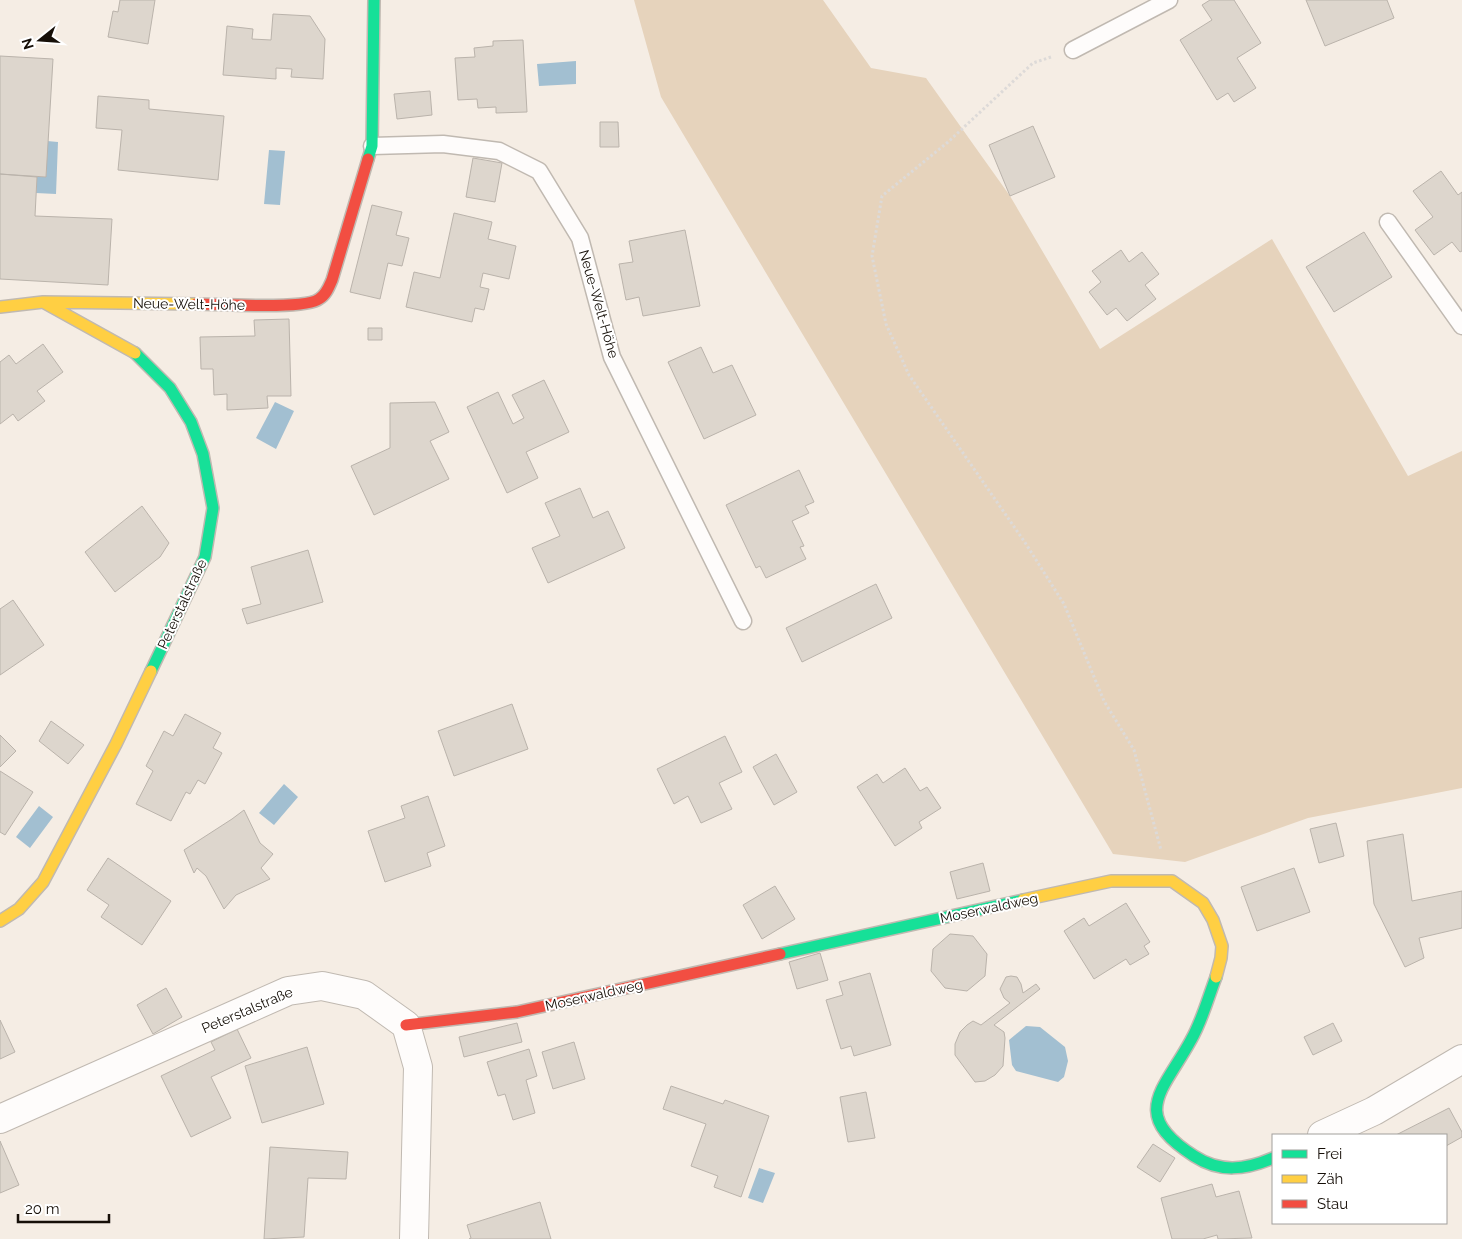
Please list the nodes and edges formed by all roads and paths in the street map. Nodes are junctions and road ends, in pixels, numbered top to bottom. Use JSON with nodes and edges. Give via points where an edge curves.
{"nodes":[{"id":1,"x":374,"y":0,"type":"edge"},
{"id":2,"x":1169,"y":0,"type":"edge"},
{"id":3,"x":1073,"y":50,"type":"joint"},
{"id":4,"x":372,"y":146,"type":"junction"},
{"id":5,"x":1388,"y":222,"type":"dead end"},
{"id":6,"x":43,"y":302,"type":"junction"},
{"id":7,"x":0,"y":307,"type":"edge"},
{"id":8,"x":1462,"y":326,"type":"edge"},
{"id":9,"x":743,"y":621,"type":"dead end"},
{"id":10,"x":1170,"y":881,"type":"junction"},
{"id":11,"x":0,"y":920,"type":"edge"},
{"id":12,"x":406,"y":1025,"type":"junction"},
{"id":13,"x":1462,"y":1059,"type":"edge"},
{"id":14,"x":0,"y":1119,"type":"edge"},
{"id":15,"x":1324,"y":1134,"type":"edge"},
{"id":16,"x":1272,"y":1158,"type":"edge"},
{"id":17,"x":414,"y":1239,"type":"edge"}],
"edges":[{"from":1,"to":4,"type":"street","name":"Neue-Welt-Höhe"},
{"from":2,"to":3,"type":"lane"},
{"from":3,"to":10,"type":"path","via":[[1033,64],[948,142],[882,196],[872,256],[886,324],[909,375],[1064,604],[1104,701],[1134,750]]},
{"from":4,"to":6,"type":"street","name":"Neue-Welt-Höhe","via":[[332,280],[324,296],[314,303]]},
{"from":4,"to":9,"type":"lane","name":"Neue-Welt-Höhe","via":[[443,144],[499,152],[539,171],[580,238],[612,357]]},
{"from":5,"to":8,"type":"lane"},
{"from":6,"to":7,"type":"street"},
{"from":6,"to":11,"type":"street","name":"Peterstalstraße","via":[[136,353],[170,388],[191,422],[203,454],[213,508],[205,558],[112,753],[43,882],[19,909]]},
{"from":10,"to":12,"type":"street","name":"Moserwaldweg","via":[[1111,881],[517,1012]]},
{"from":10,"to":16,"type":"street","via":[[1202,902],[1216,925],[1222,950],[1219,969],[1194,1035],[1159,1094],[1156,1106],[1159,1117],[1173,1142],[1208,1165],[1232,1170],[1250,1168]]},
{"from":12,"to":14,"type":"street","name":"Peterstalstraße","via":[[364,995],[322,986],[288,991]]},
{"from":12,"to":17,"type":"street","via":[[418,1068]]},
{"from":13,"to":15,"type":"street","via":[[1374,1111]]}]}
